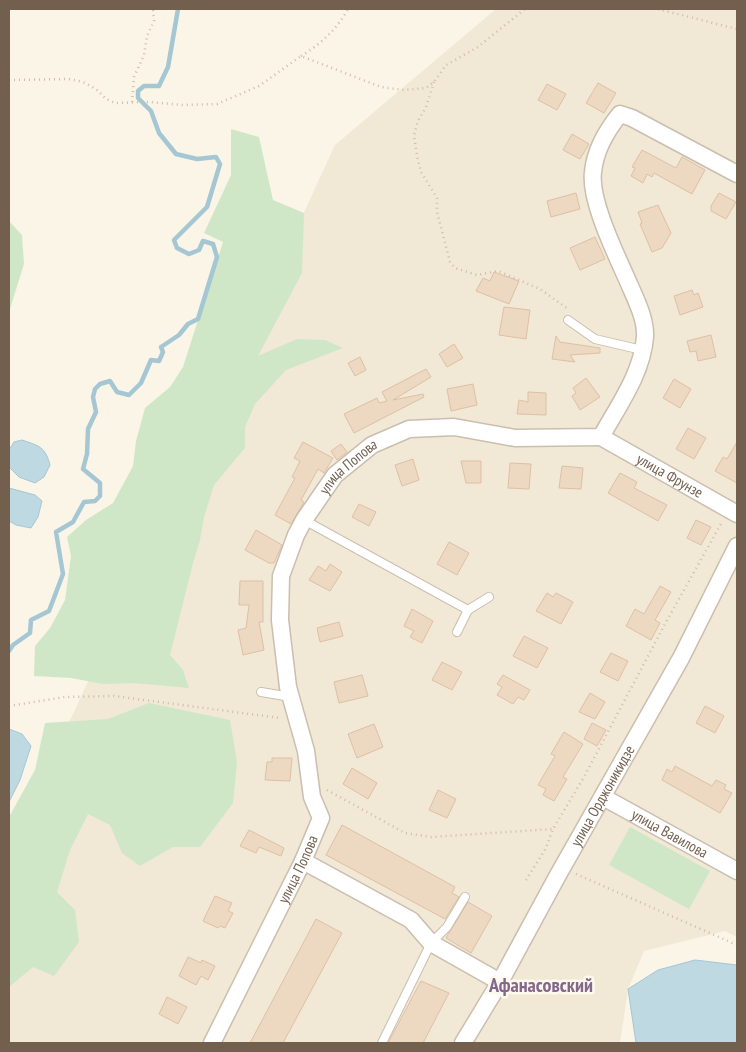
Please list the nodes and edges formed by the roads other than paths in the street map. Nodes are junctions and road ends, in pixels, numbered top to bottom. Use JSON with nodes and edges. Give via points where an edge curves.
{"nodes":[{"id":1,"x":737,"y":174,"type":"edge"},
{"id":2,"x":568,"y":320,"type":"dead end"},
{"id":3,"x":642,"y":350,"type":"junction"},
{"id":4,"x":601,"y":438,"type":"junction"},
{"id":5,"x":731,"y":516,"type":"edge"},
{"id":6,"x":304,"y":520,"type":"junction"},
{"id":7,"x":737,"y":546,"type":"edge"},
{"id":8,"x":489,"y":597,"type":"dead end"},
{"id":9,"x":468,"y":610,"type":"junction"},
{"id":10,"x":457,"y":632,"type":"dead end"},
{"id":11,"x":261,"y":692,"type":"dead end"},
{"id":12,"x":291,"y":697,"type":"junction"},
{"id":13,"x":603,"y":797,"type":"junction"},
{"id":14,"x":303,"y":861,"type":"junction"},
{"id":15,"x":737,"y":871,"type":"edge"},
{"id":16,"x":465,"y":897,"type":"dead end"},
{"id":17,"x":431,"y":943,"type":"junction"},
{"id":18,"x":500,"y":982,"type":"junction"},
{"id":19,"x":212,"y":1043,"type":"edge"},
{"id":20,"x":382,"y":1043,"type":"edge"},
{"id":21,"x":464,"y":1043,"type":"edge"}],
"edges":[{"from":1,"to":3,"type":"street","via":[[632,118],[620,114],[610,126],[592,172],[594,195],[641,312],[645,336]]},
{"from":2,"to":3,"type":"lane","via":[[595,339]]},
{"from":3,"to":4,"type":"street","via":[[639,368]]},
{"from":4,"to":5,"type":"street","name":"улица Фрунзе"},
{"from":4,"to":6,"type":"street","name":"улица Попова","via":[[515,438],[454,427],[409,429],[372,445],[334,475]]},
{"from":6,"to":9,"type":"lane"},
{"from":6,"to":12,"type":"street","name":"улица Попова","via":[[281,576],[280,620]]},
{"from":7,"to":13,"type":"street","name":"улица Орджоникидзе","via":[[681,658]]},
{"from":8,"to":9,"type":"lane"},
{"from":9,"to":10,"type":"lane"},
{"from":11,"to":12,"type":"lane"},
{"from":12,"to":14,"type":"street","name":"улица Попова","via":[[306,751],[312,797],[321,818]]},
{"from":13,"to":15,"type":"street","name":"улица Вавилова"},
{"from":13,"to":18,"type":"street","name":"улица Орджоникидзе"},
{"from":14,"to":17,"type":"street","via":[[410,920]]},
{"from":14,"to":19,"type":"street","name":"улица Попова"},
{"from":16,"to":17,"type":"lane","via":[[448,927]]},
{"from":17,"to":18,"type":"street"},
{"from":17,"to":20,"type":"lane"},
{"from":18,"to":21,"type":"street","name":"улица Орджоникидзе"}]}
